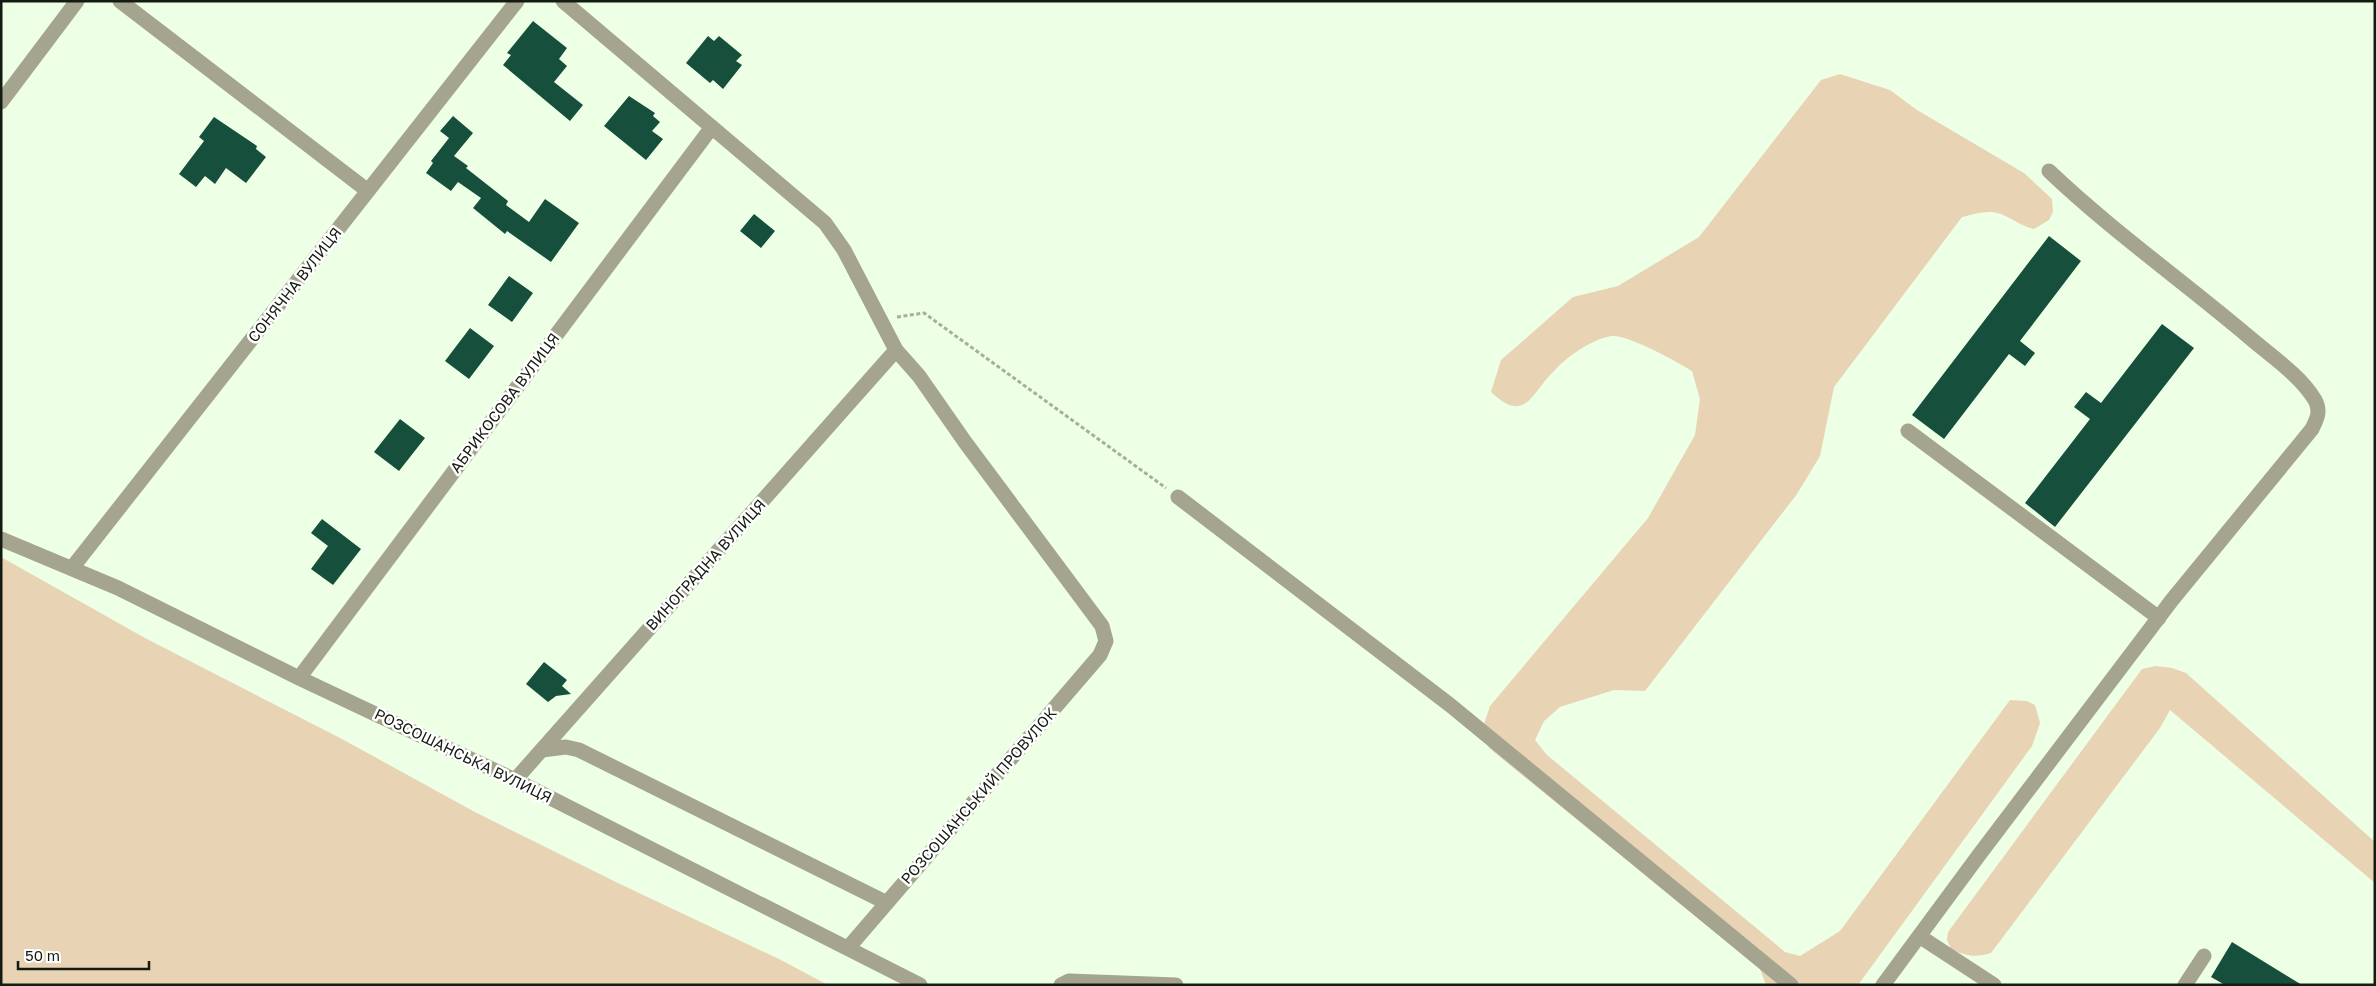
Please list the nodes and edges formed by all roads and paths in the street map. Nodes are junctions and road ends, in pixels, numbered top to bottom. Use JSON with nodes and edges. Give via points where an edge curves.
{"nodes":[{"id":1,"x":77,"y":1,"type":"edge"},
{"id":2,"x":120,"y":1,"type":"edge"},
{"id":3,"x":517,"y":1,"type":"edge"},
{"id":4,"x":563,"y":1,"type":"edge"},
{"id":5,"x":1,"y":102,"type":"edge"},
{"id":6,"x":712,"y":127,"type":"junction"},
{"id":7,"x":2049,"y":171,"type":"dead end"},
{"id":8,"x":368,"y":192,"type":"junction"},
{"id":9,"x":896,"y":350,"type":"junction"},
{"id":10,"x":1908,"y":431,"type":"dead end"},
{"id":11,"x":1178,"y":497,"type":"joint"},
{"id":12,"x":1,"y":539,"type":"edge"},
{"id":13,"x":72,"y":568,"type":"junction"},
{"id":14,"x":2159,"y":618,"type":"junction"},
{"id":15,"x":299,"y":678,"type":"junction"},
{"id":16,"x":542,"y":750,"type":"junction"},
{"id":17,"x":515,"y":780,"type":"junction"},
{"id":18,"x":887,"y":903,"type":"junction"},
{"id":19,"x":1919,"y":936,"type":"junction"},
{"id":20,"x":848,"y":948,"type":"junction"},
{"id":21,"x":2204,"y":956,"type":"dead end"},
{"id":22,"x":920,"y":985,"type":"edge"},
{"id":23,"x":1062,"y":985,"type":"edge"},
{"id":24,"x":1176,"y":985,"type":"edge"},
{"id":25,"x":1791,"y":985,"type":"edge"},
{"id":26,"x":1883,"y":985,"type":"edge"},
{"id":27,"x":1994,"y":985,"type":"edge"},
{"id":28,"x":2185,"y":985,"type":"edge"}],
"edges":[{"from":1,"to":5,"type":"street"},
{"from":2,"to":8,"type":"street"},
{"from":3,"to":8,"type":"street","name":"СОНЯЧНА ВУЛИЦЯ"},
{"from":4,"to":6,"type":"street"},
{"from":6,"to":9,"type":"street","via":[[825,223],[844,250]]},
{"from":6,"to":15,"type":"street","name":"АБРИКОСОВА ВУЛИЦЯ"},
{"from":7,"to":14,"type":"street","via":[[2301,382],[2316,402],[2319,415],[2312,429]]},
{"from":8,"to":13,"type":"street","name":"СОНЯЧНА ВУЛИЦЯ"},
{"from":9,"to":11,"type":"path","via":[[897,317],[924,313]]},
{"from":9,"to":16,"type":"street","name":"ВИНОГРАДНА ВУЛИЦЯ"},
{"from":9,"to":18,"type":"street","name":"РОЗСОШАНСЬКИЙ ПРОВУЛОК","via":[[919,376],[1102,626],[1106,641],[1100,655]]},
{"from":10,"to":14,"type":"street"},
{"from":11,"to":25,"type":"street","via":[[1450,705]]},
{"from":12,"to":13,"type":"street","name":"РОЗСОШАНСЬКА ВУЛИЦЯ"},
{"from":13,"to":15,"type":"street","name":"РОЗСОШАНСЬКА ВУЛИЦЯ"},
{"from":14,"to":19,"type":"street"},
{"from":15,"to":17,"type":"street","name":"РОЗСОШАНСЬКА ВУЛИЦЯ"},
{"from":16,"to":17,"type":"street","name":"ВИНОГРАДНА ВУЛИЦЯ"},
{"from":16,"to":18,"type":"street","via":[[566,747],[579,750]]},
{"from":17,"to":20,"type":"street","name":"РОЗСОШАНСЬКА ВУЛИЦЯ"},
{"from":18,"to":20,"type":"street","name":"РОЗСОШАНСЬКИЙ ПРОВУЛОК"},
{"from":19,"to":26,"type":"street"},
{"from":19,"to":27,"type":"street"},
{"from":20,"to":22,"type":"street","name":"РОЗСОШАНСЬКА ВУЛИЦЯ"},
{"from":21,"to":28,"type":"street"},
{"from":23,"to":24,"type":"street","via":[[1069,981]]}]}
